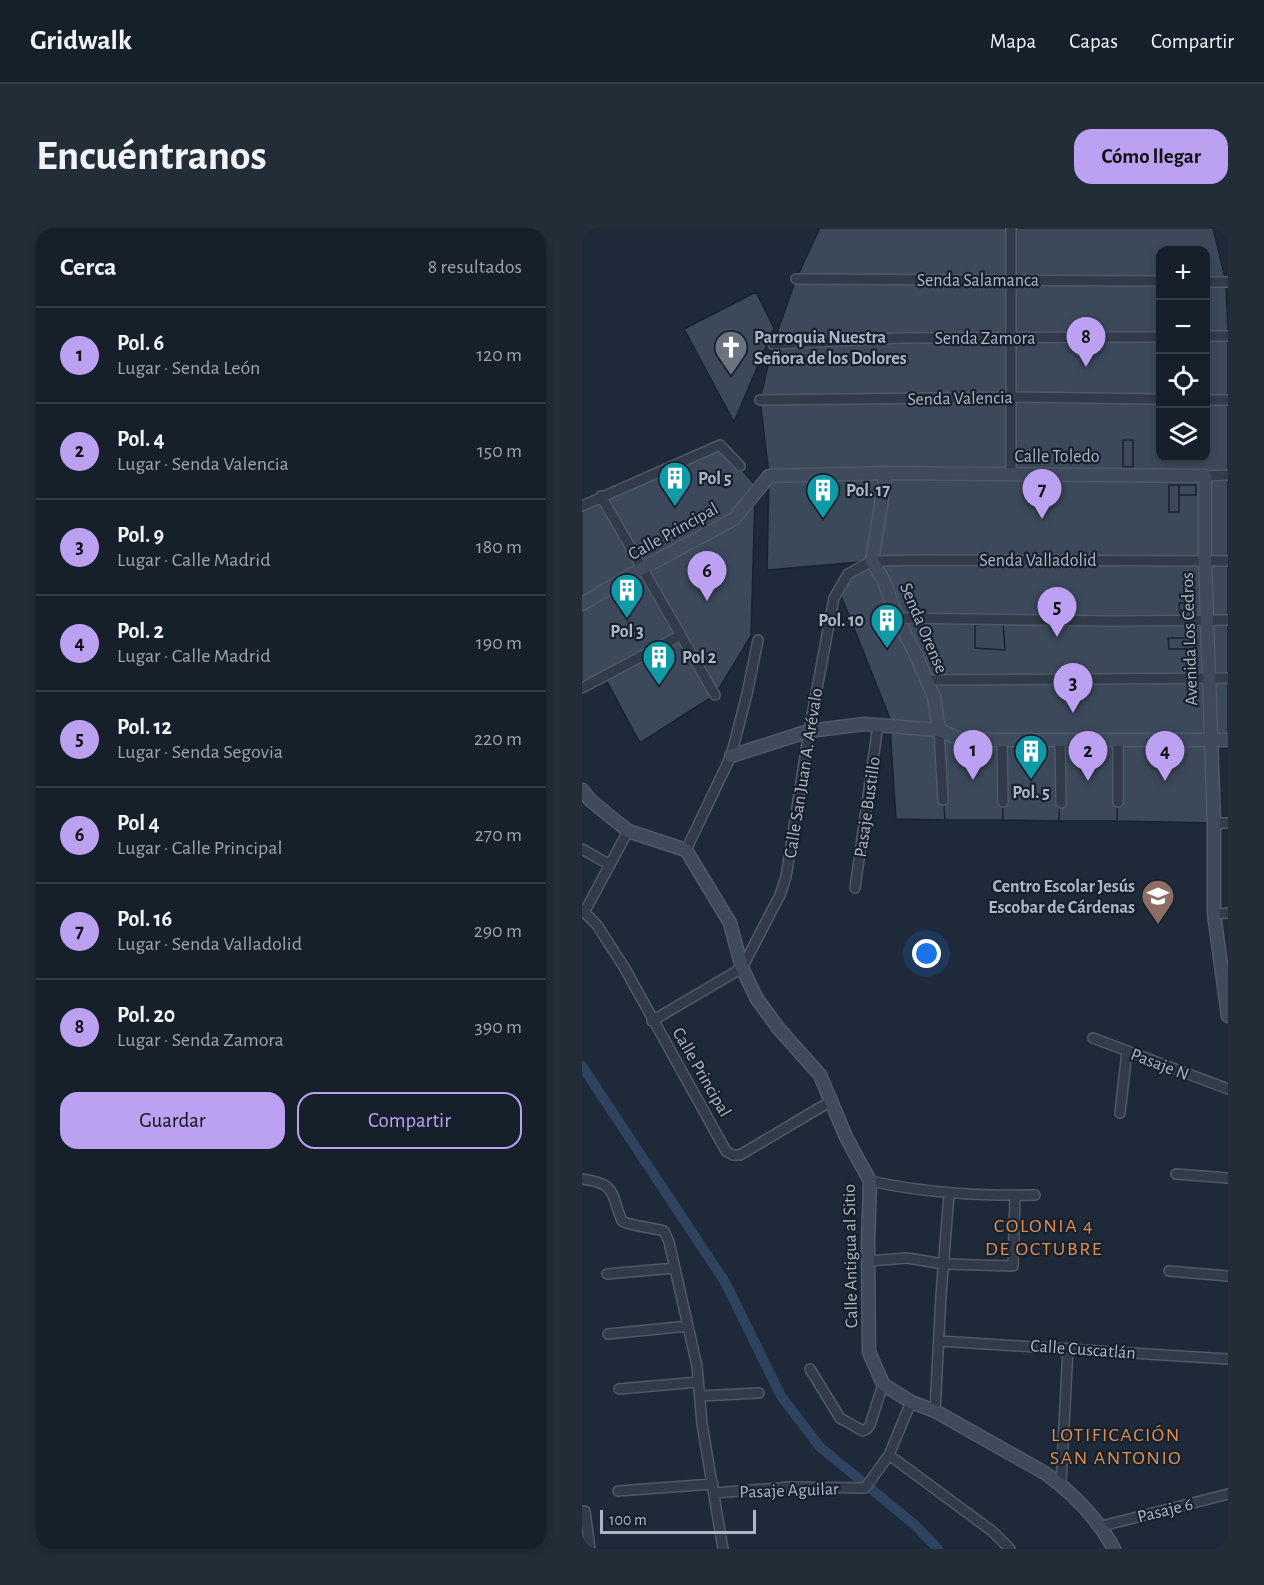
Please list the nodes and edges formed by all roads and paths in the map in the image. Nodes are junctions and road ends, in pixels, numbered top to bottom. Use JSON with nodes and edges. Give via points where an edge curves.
{"nodes":[{"id":1,"x":1011,"y":228,"type":"edge"},
{"id":2,"x":796,"y":279,"type":"dead end"},
{"id":3,"x":1012,"y":279,"type":"junction"},
{"id":4,"x":1156,"y":281,"type":"edge"},
{"id":5,"x":1210,"y":282,"type":"edge"},
{"id":6,"x":1226,"y":282,"type":"dead end"},
{"id":7,"x":1210,"y":336,"type":"edge"},
{"id":8,"x":1228,"y":336,"type":"edge"},
{"id":9,"x":1156,"y":337,"type":"edge"},
{"id":10,"x":1012,"y":338,"type":"junction"},
{"id":11,"x":773,"y":344,"type":"dead end"},
{"id":12,"x":1011,"y":397,"type":"junction"},
{"id":13,"x":1156,"y":399,"type":"edge"},
{"id":14,"x":760,"y":400,"type":"dead end"},
{"id":15,"x":1210,"y":400,"type":"edge"},
{"id":16,"x":1228,"y":400,"type":"edge"},
{"id":17,"x":740,"y":466,"type":"dead end"},
{"id":18,"x":886,"y":473,"type":"junction"},
{"id":19,"x":1011,"y":474,"type":"junction"},
{"id":20,"x":769,"y":476,"type":"joint"},
{"id":21,"x":1205,"y":476,"type":"junction"},
{"id":22,"x":1228,"y":476,"type":"edge"},
{"id":23,"x":601,"y":496,"type":"junction"},
{"id":24,"x":582,"y":506,"type":"edge"},
{"id":25,"x":872,"y":561,"type":"junction"},
{"id":26,"x":1228,"y":561,"type":"edge"},
{"id":27,"x":1205,"y":562,"type":"junction"},
{"id":28,"x":643,"y":568,"type":"junction"},
{"id":29,"x":582,"y":604,"type":"edge"},
{"id":30,"x":897,"y":618,"type":"junction"},
{"id":31,"x":1207,"y":620,"type":"junction"},
{"id":32,"x":1228,"y":620,"type":"edge"},
{"id":33,"x":681,"y":635,"type":"junction"},
{"id":34,"x":758,"y":640,"type":"dead end"},
{"id":35,"x":1228,"y":678,"type":"edge"},
{"id":36,"x":1208,"y":679,"type":"junction"},
{"id":37,"x":926,"y":680,"type":"junction"},
{"id":38,"x":582,"y":688,"type":"edge"},
{"id":39,"x":715,"y":695,"type":"dead end"},
{"id":40,"x":878,"y":725,"type":"junction"},
{"id":41,"x":939,"y":729,"type":"junction"},
{"id":42,"x":809,"y":731,"type":"junction"},
{"id":43,"x":1060,"y":739,"type":"junction"},
{"id":44,"x":1002,"y":740,"type":"junction"},
{"id":45,"x":1228,"y":740,"type":"edge"},
{"id":46,"x":1118,"y":741,"type":"junction"},
{"id":47,"x":1210,"y":741,"type":"junction"},
{"id":48,"x":731,"y":756,"type":"junction"},
{"id":49,"x":582,"y":790,"type":"edge"},
{"id":50,"x":943,"y":800,"type":"dead end"},
{"id":51,"x":1003,"y":802,"type":"dead end"},
{"id":52,"x":1118,"y":802,"type":"dead end"},
{"id":53,"x":1060,"y":803,"type":"dead end"},
{"id":54,"x":1214,"y":823,"type":"junction"},
{"id":55,"x":1228,"y":823,"type":"edge"},
{"id":56,"x":628,"y":831,"type":"junction"},
{"id":57,"x":582,"y":849,"type":"edge"},
{"id":58,"x":686,"y":850,"type":"junction"},
{"id":59,"x":610,"y":865,"type":"junction"},
{"id":60,"x":855,"y":888,"type":"dead end"},
{"id":61,"x":584,"y":911,"type":"edge"},
{"id":62,"x":1214,"y":914,"type":"junction"},
{"id":63,"x":1228,"y":914,"type":"edge"},
{"id":64,"x":742,"y":968,"type":"junction"},
{"id":65,"x":1228,"y":1016,"type":"edge"},
{"id":66,"x":652,"y":1021,"type":"junction"},
{"id":67,"x":1093,"y":1038,"type":"dead end"},
{"id":68,"x":1127,"y":1051,"type":"junction"},
{"id":69,"x":1228,"y":1089,"type":"edge"},
{"id":70,"x":831,"y":1101,"type":"junction"},
{"id":71,"x":1120,"y":1113,"type":"dead end"},
{"id":72,"x":1176,"y":1174,"type":"dead end"},
{"id":73,"x":1228,"y":1178,"type":"edge"},
{"id":74,"x":582,"y":1179,"type":"edge"},
{"id":75,"x":870,"y":1181,"type":"junction"},
{"id":76,"x":949,"y":1194,"type":"junction"},
{"id":77,"x":1035,"y":1195,"type":"dead end"},
{"id":78,"x":1015,"y":1196,"type":"junction"},
{"id":79,"x":868,"y":1260,"type":"junction"},
{"id":80,"x":944,"y":1264,"type":"junction"},
{"id":81,"x":675,"y":1268,"type":"junction"},
{"id":82,"x":1169,"y":1271,"type":"dead end"},
{"id":83,"x":607,"y":1274,"type":"dead end"},
{"id":84,"x":1228,"y":1276,"type":"edge"},
{"id":85,"x":688,"y":1326,"type":"junction"},
{"id":86,"x":608,"y":1334,"type":"dead end"},
{"id":87,"x":939,"y":1341,"type":"junction"},
{"id":88,"x":1068,"y":1348,"type":"junction"},
{"id":89,"x":1228,"y":1359,"type":"edge"},
{"id":90,"x":810,"y":1369,"type":"dead end"},
{"id":91,"x":698,"y":1382,"type":"junction"},
{"id":92,"x":883,"y":1384,"type":"junction"},
{"id":93,"x":619,"y":1389,"type":"dead end"},
{"id":94,"x":759,"y":1393,"type":"dead end"},
{"id":95,"x":700,"y":1396,"type":"junction"},
{"id":96,"x":911,"y":1402,"type":"junction"},
{"id":97,"x":935,"y":1411,"type":"junction"},
{"id":98,"x":889,"y":1455,"type":"junction"},
{"id":99,"x":1061,"y":1484,"type":"junction"},
{"id":100,"x":713,"y":1488,"type":"junction"},
{"id":101,"x":618,"y":1491,"type":"dead end"},
{"id":102,"x":1228,"y":1494,"type":"edge"},
{"id":103,"x":585,"y":1511,"type":"dead end"},
{"id":104,"x":1102,"y":1526,"type":"junction"},
{"id":105,"x":590,"y":1549,"type":"edge"},
{"id":106,"x":723,"y":1549,"type":"edge"},
{"id":107,"x":1010,"y":1549,"type":"edge"},
{"id":108,"x":1114,"y":1549,"type":"edge"}],
"edges":[{"from":1,"to":3,"type":"street"},
{"from":2,"to":3,"type":"street","name":"Senda Salamanca"},
{"from":3,"to":4,"type":"street","name":"Senda Salamanca"},
{"from":3,"to":10,"type":"street"},
{"from":5,"to":6,"type":"street"},
{"from":7,"to":8,"type":"street"},
{"from":9,"to":10,"type":"street","name":"Senda Zamora"},
{"from":10,"to":11,"type":"street","name":"Senda Zamora"},
{"from":10,"to":12,"type":"street"},
{"from":12,"to":13,"type":"street","name":"Senda Valencia"},
{"from":12,"to":14,"type":"street","name":"Senda Valencia"},
{"from":12,"to":19,"type":"street"},
{"from":15,"to":16,"type":"street"},
{"from":17,"to":23,"type":"street","via":[[720,445]]},
{"from":18,"to":19,"type":"street","name":"Calle Toledo"},
{"from":18,"to":20,"type":"street","name":"Calle Toledo"},
{"from":18,"to":25,"type":"street"},
{"from":19,"to":21,"type":"street","name":"Calle Toledo"},
{"from":20,"to":28,"type":"street","name":"Calle Principal","via":[[734,519]]},
{"from":21,"to":22,"type":"street","name":"Calle Toledo"},
{"from":21,"to":27,"type":"street","name":"Avenida Los Cedros"},
{"from":23,"to":24,"type":"street"},
{"from":23,"to":28,"type":"street"},
{"from":25,"to":27,"type":"street","name":"Senda Valladolid"},
{"from":25,"to":30,"type":"street","name":"Senda Orense"},
{"from":25,"to":42,"type":"street","name":"Calle San Juan A. Arévalo","via":[[848,574],[834,598]]},
{"from":26,"to":27,"type":"street","name":"Senda Valladolid"},
{"from":27,"to":31,"type":"street","name":"Avenida Los Cedros"},
{"from":28,"to":29,"type":"street","name":"Calle Principal"},
{"from":28,"to":33,"type":"street"},
{"from":30,"to":31,"type":"street"},
{"from":30,"to":37,"type":"street","name":"Senda Orense"},
{"from":31,"to":32,"type":"street"},
{"from":31,"to":36,"type":"street","name":"Avenida Los Cedros"},
{"from":33,"to":38,"type":"street"},
{"from":33,"to":39,"type":"street"},
{"from":34,"to":48,"type":"street"},
{"from":35,"to":36,"type":"street"},
{"from":36,"to":37,"type":"street"},
{"from":36,"to":47,"type":"street","name":"Avenida Los Cedros"},
{"from":37,"to":41,"type":"street","name":"Senda Orense","via":[[934,697]]},
{"from":40,"to":41,"type":"street"},
{"from":40,"to":42,"type":"street"},
{"from":40,"to":60,"type":"street","name":"Pasaje Bustillo"},
{"from":41,"to":44,"type":"street","via":[[962,740]]},
{"from":41,"to":50,"type":"street","name":"Senda Orense"},
{"from":42,"to":48,"type":"street"},
{"from":42,"to":64,"type":"street","name":"Calle San Juan A. Arévalo","via":[[786,877]]},
{"from":43,"to":44,"type":"street"},
{"from":43,"to":46,"type":"street"},
{"from":43,"to":53,"type":"street"},
{"from":44,"to":51,"type":"street"},
{"from":45,"to":47,"type":"street"},
{"from":46,"to":47,"type":"street"},
{"from":46,"to":52,"type":"street"},
{"from":47,"to":54,"type":"street","name":"Avenida Los Cedros"},
{"from":48,"to":58,"type":"street"},
{"from":49,"to":56,"type":"street"},
{"from":54,"to":55,"type":"street"},
{"from":54,"to":62,"type":"street","name":"Avenida Los Cedros"},
{"from":56,"to":58,"type":"street"},
{"from":56,"to":59,"type":"street"},
{"from":57,"to":59,"type":"street"},
{"from":58,"to":64,"type":"street","name":"Calle Antigua al Sitio","via":[[730,923]]},
{"from":59,"to":61,"type":"street"},
{"from":61,"to":66,"type":"street","name":"Calle Principal","via":[[624,967]]},
{"from":62,"to":63,"type":"street"},
{"from":62,"to":65,"type":"street","name":"Avenida Los Cedros"},
{"from":64,"to":66,"type":"street"},
{"from":64,"to":70,"type":"street","name":"Calle Antigua al Sitio","via":[[757,999],[820,1075]]},
{"from":66,"to":70,"type":"street","name":"Calle Principal","via":[[726,1151],[733,1155],[740,1155]]},
{"from":67,"to":68,"type":"street","name":"Pasaje N"},
{"from":68,"to":69,"type":"street","name":"Pasaje N"},
{"from":68,"to":71,"type":"street"},
{"from":70,"to":75,"type":"street","name":"Calle Antigua al Sitio"},
{"from":72,"to":73,"type":"street"},
{"from":74,"to":81,"type":"street","via":[[609,1187],[622,1221],[664,1232]]},
{"from":75,"to":76,"type":"street"},
{"from":75,"to":79,"type":"street","name":"Calle Antigua al Sitio"},
{"from":76,"to":78,"type":"street"},
{"from":76,"to":80,"type":"street"},
{"from":77,"to":78,"type":"street"},
{"from":78,"to":80,"type":"street","via":[[1013,1266]]},
{"from":79,"to":80,"type":"street","via":[[907,1258]]},
{"from":79,"to":92,"type":"street","name":"Calle Antigua al Sitio","via":[[869,1352]]},
{"from":80,"to":87,"type":"street"},
{"from":81,"to":83,"type":"street"},
{"from":81,"to":85,"type":"street"},
{"from":82,"to":84,"type":"street"},
{"from":85,"to":86,"type":"street"},
{"from":85,"to":91,"type":"street"},
{"from":87,"to":88,"type":"street","name":"Calle Cuscatlán"},
{"from":87,"to":97,"type":"street"},
{"from":88,"to":89,"type":"street","name":"Calle Cuscatlán"},
{"from":88,"to":99,"type":"street"},
{"from":90,"to":92,"type":"street","via":[[840,1418],[862,1431],[870,1425]]},
{"from":91,"to":93,"type":"street"},
{"from":91,"to":95,"type":"street"},
{"from":92,"to":96,"type":"street"},
{"from":94,"to":95,"type":"street"},
{"from":95,"to":100,"type":"street"},
{"from":96,"to":97,"type":"street"},
{"from":96,"to":98,"type":"street"},
{"from":97,"to":99,"type":"street"},
{"from":98,"to":100,"type":"street","name":"Pasaje Aguilar","via":[[865,1488]]},
{"from":98,"to":107,"type":"street","via":[[992,1531]]},
{"from":99,"to":104,"type":"street"},
{"from":100,"to":101,"type":"street","name":"Pasaje Aguilar"},
{"from":100,"to":106,"type":"street"},
{"from":102,"to":104,"type":"street","name":"Pasaje 6"},
{"from":103,"to":105,"type":"street"},
{"from":104,"to":108,"type":"street"}]}
